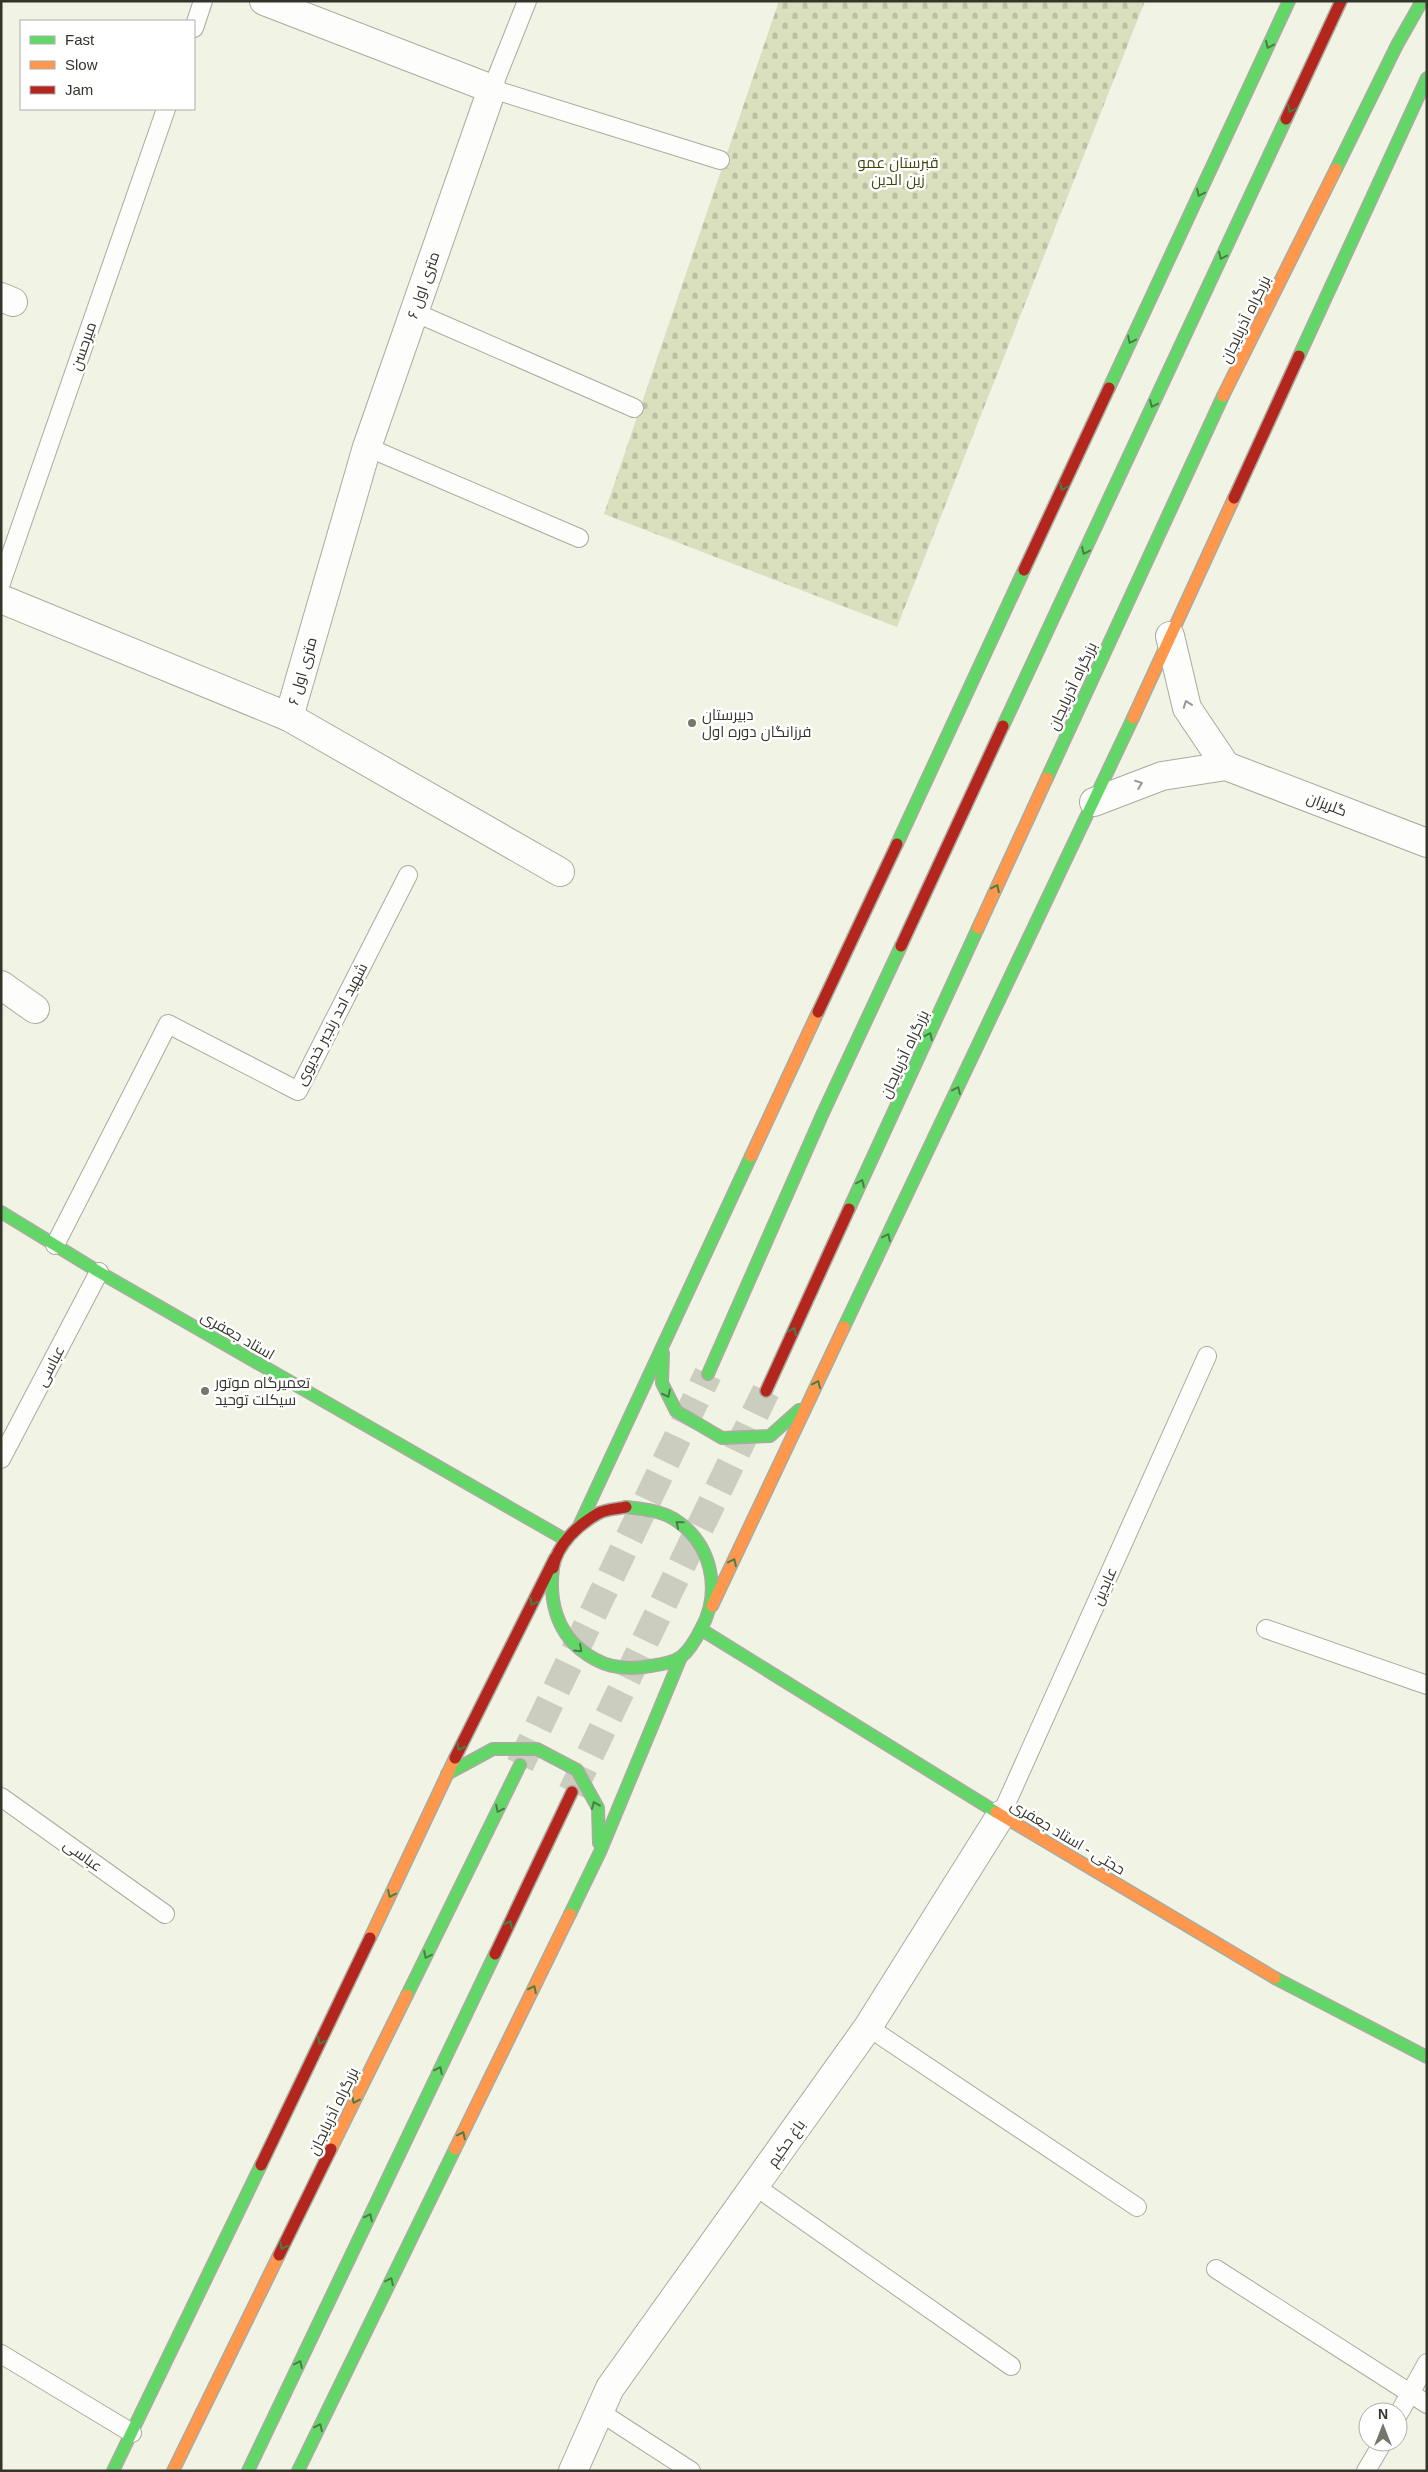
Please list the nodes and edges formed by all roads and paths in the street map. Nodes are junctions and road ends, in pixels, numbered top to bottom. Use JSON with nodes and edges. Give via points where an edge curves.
{"nodes":[{"id":1,"x":203,"y":1,"type":"edge"},
{"id":2,"x":264,"y":1,"type":"edge"},
{"id":3,"x":527,"y":1,"type":"edge"},
{"id":4,"x":1289,"y":1,"type":"edge"},
{"id":5,"x":1341,"y":1,"type":"edge"},
{"id":6,"x":1422,"y":1,"type":"edge"},
{"id":7,"x":306,"y":8,"type":"edge"},
{"id":8,"x":195,"y":25,"type":"edge"},
{"id":9,"x":1427,"y":78,"type":"edge"},
{"id":10,"x":492,"y":89,"type":"junction"},
{"id":11,"x":166,"y":110,"type":"edge"},
{"id":12,"x":720,"y":160,"type":"dead end"},
{"id":13,"x":414,"y":312,"type":"junction"},
{"id":14,"x":634,"y":408,"type":"dead end"},
{"id":15,"x":366,"y":447,"type":"junction"},
{"id":16,"x":579,"y":538,"type":"dead end"},
{"id":17,"x":1,"y":583,"type":"edge"},
{"id":18,"x":1,"y":599,"type":"edge"},
{"id":19,"x":1170,"y":636,"type":"junction"},
{"id":20,"x":289,"y":717,"type":"junction"},
{"id":21,"x":1226,"y":766,"type":"junction"},
{"id":22,"x":1094,"y":802,"type":"junction"},
{"id":23,"x":1427,"y":843,"type":"edge"},
{"id":24,"x":560,"y":872,"type":"dead end"},
{"id":25,"x":408,"y":875,"type":"dead end"},
{"id":26,"x":1,"y":985,"type":"edge"},
{"id":27,"x":35,"y":1009,"type":"dead end"},
{"id":28,"x":1,"y":1212,"type":"edge"},
{"id":29,"x":55,"y":1245,"type":"junction"},
{"id":30,"x":99,"y":1272,"type":"junction"},
{"id":31,"x":663,"y":1347,"type":"junction"},
{"id":32,"x":1207,"y":1356,"type":"dead end"},
{"id":33,"x":708,"y":1374,"type":"tunnel mouth"},
{"id":34,"x":766,"y":1391,"type":"tunnel mouth"},
{"id":35,"x":809,"y":1402,"type":"junction"},
{"id":36,"x":1,"y":1459,"type":"edge"},
{"id":37,"x":580,"y":1526,"type":"junction"},
{"id":38,"x":566,"y":1540,"type":"junction"},
{"id":39,"x":555,"y":1558,"type":"junction"},
{"id":40,"x":712,"y":1606,"type":"junction"},
{"id":41,"x":1266,"y":1628,"type":"dead end"},
{"id":42,"x":702,"y":1630,"type":"junction"},
{"id":43,"x":681,"y":1657,"type":"junction"},
{"id":44,"x":1427,"y":1685,"type":"edge"},
{"id":45,"x":520,"y":1765,"type":"tunnel mouth"},
{"id":46,"x":447,"y":1774,"type":"junction"},
{"id":47,"x":572,"y":1792,"type":"tunnel mouth"},
{"id":48,"x":1,"y":1797,"type":"edge"},
{"id":49,"x":1001,"y":1815,"type":"junction"},
{"id":50,"x":600,"y":1852,"type":"junction"},
{"id":51,"x":165,"y":1914,"type":"dead end"},
{"id":52,"x":868,"y":2027,"type":"junction"},
{"id":53,"x":1427,"y":2057,"type":"edge"},
{"id":54,"x":755,"y":2186,"type":"junction"},
{"id":55,"x":1137,"y":2207,"type":"dead end"},
{"id":56,"x":1216,"y":2269,"type":"dead end"},
{"id":57,"x":1,"y":2354,"type":"edge"},
{"id":58,"x":1427,"y":2363,"type":"edge"},
{"id":59,"x":1011,"y":2366,"type":"dead end"},
{"id":60,"x":1411,"y":2392,"type":"junction"},
{"id":61,"x":1405,"y":2402,"type":"edge"},
{"id":62,"x":1427,"y":2404,"type":"edge"},
{"id":63,"x":600,"y":2412,"type":"junction"},
{"id":64,"x":132,"y":2433,"type":"junction"},
{"id":65,"x":1377,"y":2452,"type":"edge"},
{"id":66,"x":113,"y":2471,"type":"edge"},
{"id":67,"x":173,"y":2471,"type":"edge"},
{"id":68,"x":248,"y":2471,"type":"edge"},
{"id":69,"x":298,"y":2471,"type":"edge"},
{"id":70,"x":573,"y":2471,"type":"edge"},
{"id":71,"x":691,"y":2471,"type":"edge"},
{"id":72,"x":1366,"y":2471,"type":"edge"}],
"edges":[{"from":1,"to":8,"type":"lane"},
{"from":2,"to":7,"type":"street"},
{"from":3,"to":10,"type":"lane"},
{"from":4,"to":31,"type":"main road","one_way":true},
{"from":5,"to":33,"type":"main road","one_way":true,"via":[[822,1113]]},
{"from":34,"to":6,"type":"main road","name":"بزرگراه آذربایجان","one_way":true,"via":[[1206,431],[1397,45]]},
{"from":7,"to":10,"type":"street"},
{"from":9,"to":19,"type":"main road"},
{"from":10,"to":12,"type":"lane"},
{"from":10,"to":13,"type":"street","name":"۶ متری اول"},
{"from":11,"to":17,"type":"lane","name":"میرحسن"},
{"from":13,"to":14,"type":"lane"},
{"from":13,"to":15,"type":"street","name":"۶ متری اول"},
{"from":15,"to":16,"type":"lane"},
{"from":15,"to":20,"type":"street","name":"۶ متری اول"},
{"from":18,"to":20,"type":"street"},
{"from":21,"to":19,"type":"street","one_way":true,"via":[[1187,708]]},
{"from":19,"to":22,"type":"main road"},
{"from":20,"to":24,"type":"street"},
{"from":22,"to":21,"type":"street","name":"گلریزان","one_way":true,"via":[[1162,776]]},
{"from":21,"to":23,"type":"street","name":"گلریزان"},
{"from":35,"to":22,"type":"main road","one_way":true},
{"from":25,"to":29,"type":"lane","name":"شهید احد رنجبر خدیوی","via":[[298,1091],[168,1024]]},
{"from":26,"to":27,"type":"street"},
{"from":28,"to":29,"type":"main road","name":"استاد جعفری"},
{"from":29,"to":30,"type":"main road","name":"استاد جعفری"},
{"from":30,"to":36,"type":"lane","name":"عباسی"},
{"from":30,"to":38,"type":"main road","name":"استاد جعفری"},
{"from":31,"to":35,"type":"main road","one_way":true,"via":[[662,1383],[676,1411],[722,1438],[770,1436]]},
{"from":31,"to":37,"type":"main road"},
{"from":32,"to":49,"type":"lane","name":"عابدین"},
{"from":40,"to":35,"type":"main road","one_way":true},
{"from":37,"to":38,"type":"main road"},
{"from":40,"to":37,"type":"main road","one_way":true,"via":[[712,1582],[706,1557],[693,1536],[674,1519],[651,1510],[626,1507],[601,1512]]},
{"from":38,"to":39,"type":"main road"},
{"from":39,"to":43,"type":"main road","one_way":true,"via":[[549,1592],[558,1626],[580,1653],[611,1668],[646,1669]]},
{"from":39,"to":46,"type":"main road","one_way":true},
{"from":40,"to":42,"type":"main road"},
{"from":41,"to":44,"type":"lane"},
{"from":42,"to":43,"type":"main road"},
{"from":42,"to":49,"type":"main road","name":"حجتی - استاد جعفری"},
{"from":43,"to":50,"type":"main road"},
{"from":45,"to":67,"type":"main road","name":"بزرگراه آذربایجان","one_way":true},
{"from":50,"to":46,"type":"main road","one_way":true,"via":[[598,1808],[577,1770],[536,1749],[493,1749]]},
{"from":46,"to":64,"type":"main road","one_way":true},
{"from":68,"to":47,"type":"main road","one_way":true},
{"from":48,"to":51,"type":"lane","name":"عباسی"},
{"from":49,"to":52,"type":"street","name":"باغ حکیم"},
{"from":49,"to":53,"type":"main road","name":"حجتی - استاد جعفری","via":[[1262,1971]]},
{"from":69,"to":50,"type":"main road","one_way":true},
{"from":52,"to":54,"type":"street","name":"باغ حکیم"},
{"from":52,"to":55,"type":"lane"},
{"from":54,"to":59,"type":"lane"},
{"from":54,"to":63,"type":"street","name":"باغ حکیم","via":[[610,2388]]},
{"from":56,"to":60,"type":"lane"},
{"from":57,"to":64,"type":"lane"},
{"from":58,"to":60,"type":"lane"},
{"from":60,"to":61,"type":"lane"},
{"from":60,"to":62,"type":"lane"},
{"from":63,"to":70,"type":"street","name":"باغ حکیم"},
{"from":63,"to":71,"type":"lane"},
{"from":64,"to":66,"type":"main road"},
{"from":65,"to":72,"type":"lane"}]}
